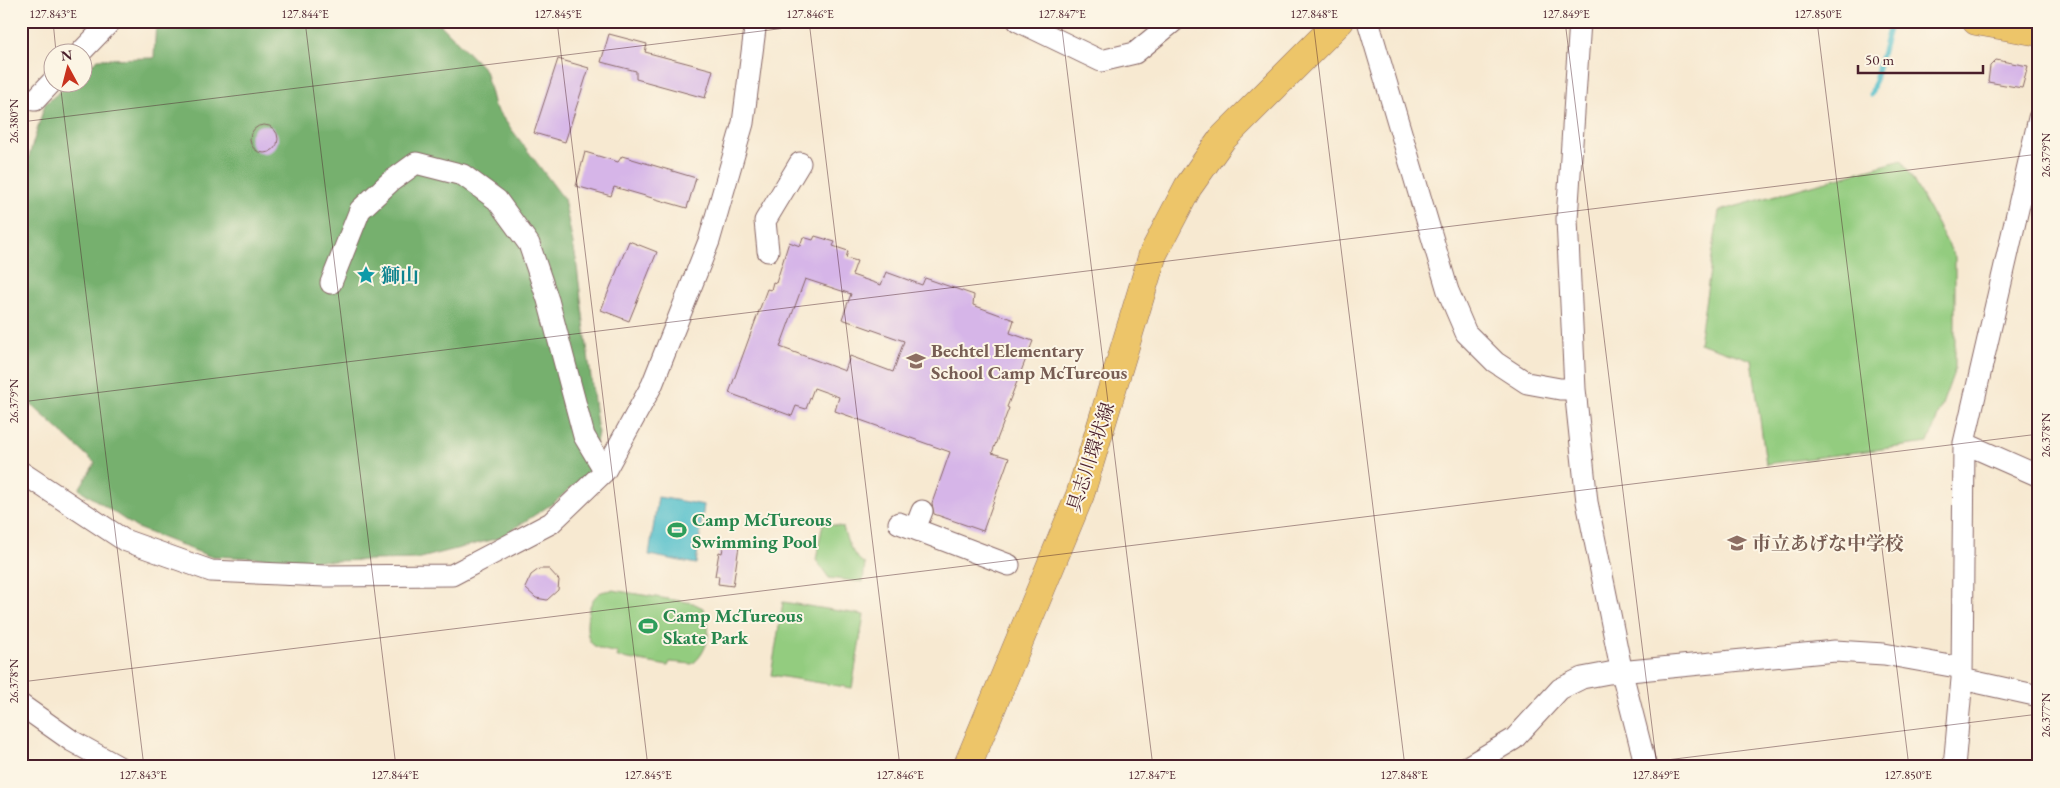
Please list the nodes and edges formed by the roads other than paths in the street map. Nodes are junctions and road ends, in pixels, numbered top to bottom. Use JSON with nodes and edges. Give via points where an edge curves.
{"nodes":[{"id":1,"x":111,"y":21,"type":"edge"},
{"id":2,"x":756,"y":21,"type":"edge"},
{"id":3,"x":1018,"y":21,"type":"edge"},
{"id":4,"x":1174,"y":21,"type":"edge"},
{"id":5,"x":1340,"y":21,"type":"edge"},
{"id":6,"x":1368,"y":21,"type":"edge"},
{"id":7,"x":1580,"y":21,"type":"edge"},
{"id":8,"x":1976,"y":21,"type":"edge"},
{"id":9,"x":2039,"y":32,"type":"edge"},
{"id":10,"x":91,"y":42,"type":"edge"},
{"id":11,"x":43,"y":92,"type":"edge"},
{"id":12,"x":21,"y":98,"type":"edge"},
{"id":13,"x":2039,"y":118,"type":"edge"},
{"id":14,"x":800,"y":164,"type":"dead end"},
{"id":15,"x":768,"y":251,"type":"dead end"},
{"id":16,"x":331,"y":283,"type":"dead end"},
{"id":17,"x":1575,"y":389,"type":"junction"},
{"id":18,"x":1964,"y":443,"type":"junction"},
{"id":19,"x":604,"y":471,"type":"junction"},
{"id":20,"x":21,"y":472,"type":"edge"},
{"id":21,"x":2039,"y":476,"type":"edge"},
{"id":22,"x":912,"y":521,"type":"dead end"},
{"id":23,"x":1009,"y":565,"type":"dead end"},
{"id":24,"x":1622,"y":673,"type":"junction"},
{"id":25,"x":1962,"y":674,"type":"junction"},
{"id":26,"x":2039,"y":696,"type":"edge"},
{"id":27,"x":21,"y":705,"type":"edge"},
{"id":28,"x":119,"y":767,"type":"edge"},
{"id":29,"x":967,"y":767,"type":"edge"},
{"id":30,"x":1468,"y":767,"type":"edge"},
{"id":31,"x":1646,"y":767,"type":"edge"},
{"id":32,"x":1954,"y":767,"type":"edge"}],
"edges":[{"from":1,"to":10,"type":"street"},
{"from":2,"to":19,"type":"street","via":[[743,123],[709,241],[652,385]]},
{"from":3,"to":4,"type":"street","via":[[1101,61],[1135,53]]},
{"from":5,"to":29,"type":"main road","name":"具志川環状線","via":[[1222,139],[1188,188],[1153,254],[1080,495]]},
{"from":6,"to":17,"type":"street","via":[[1448,291],[1466,333],[1495,362],[1527,383]]},
{"from":7,"to":17,"type":"street","via":[[1567,220]]},
{"from":8,"to":9,"type":"main road"},
{"from":11,"to":12,"type":"street","via":[[35,100]]},
{"from":13,"to":18,"type":"street"},
{"from":14,"to":15,"type":"street","via":[[765,221]]},
{"from":16,"to":19,"type":"street","via":[[360,210],[390,182],[416,163],[463,175],[497,200],[529,244],[548,300],[584,436]]},
{"from":17,"to":24,"type":"street","via":[[1587,502]]},
{"from":18,"to":21,"type":"street"},
{"from":18,"to":25,"type":"street"},
{"from":19,"to":20,"type":"street","via":[[551,523],[452,575],[409,576],[211,571],[124,540]]},
{"from":22,"to":23,"type":"street"},
{"from":24,"to":25,"type":"street","via":[[1835,651],[1884,654]]},
{"from":24,"to":30,"type":"street","via":[[1582,678],[1560,689],[1514,739]]},
{"from":24,"to":31,"type":"street"},
{"from":25,"to":26,"type":"street"},
{"from":25,"to":32,"type":"street"},
{"from":27,"to":28,"type":"street","via":[[72,741]]}]}
